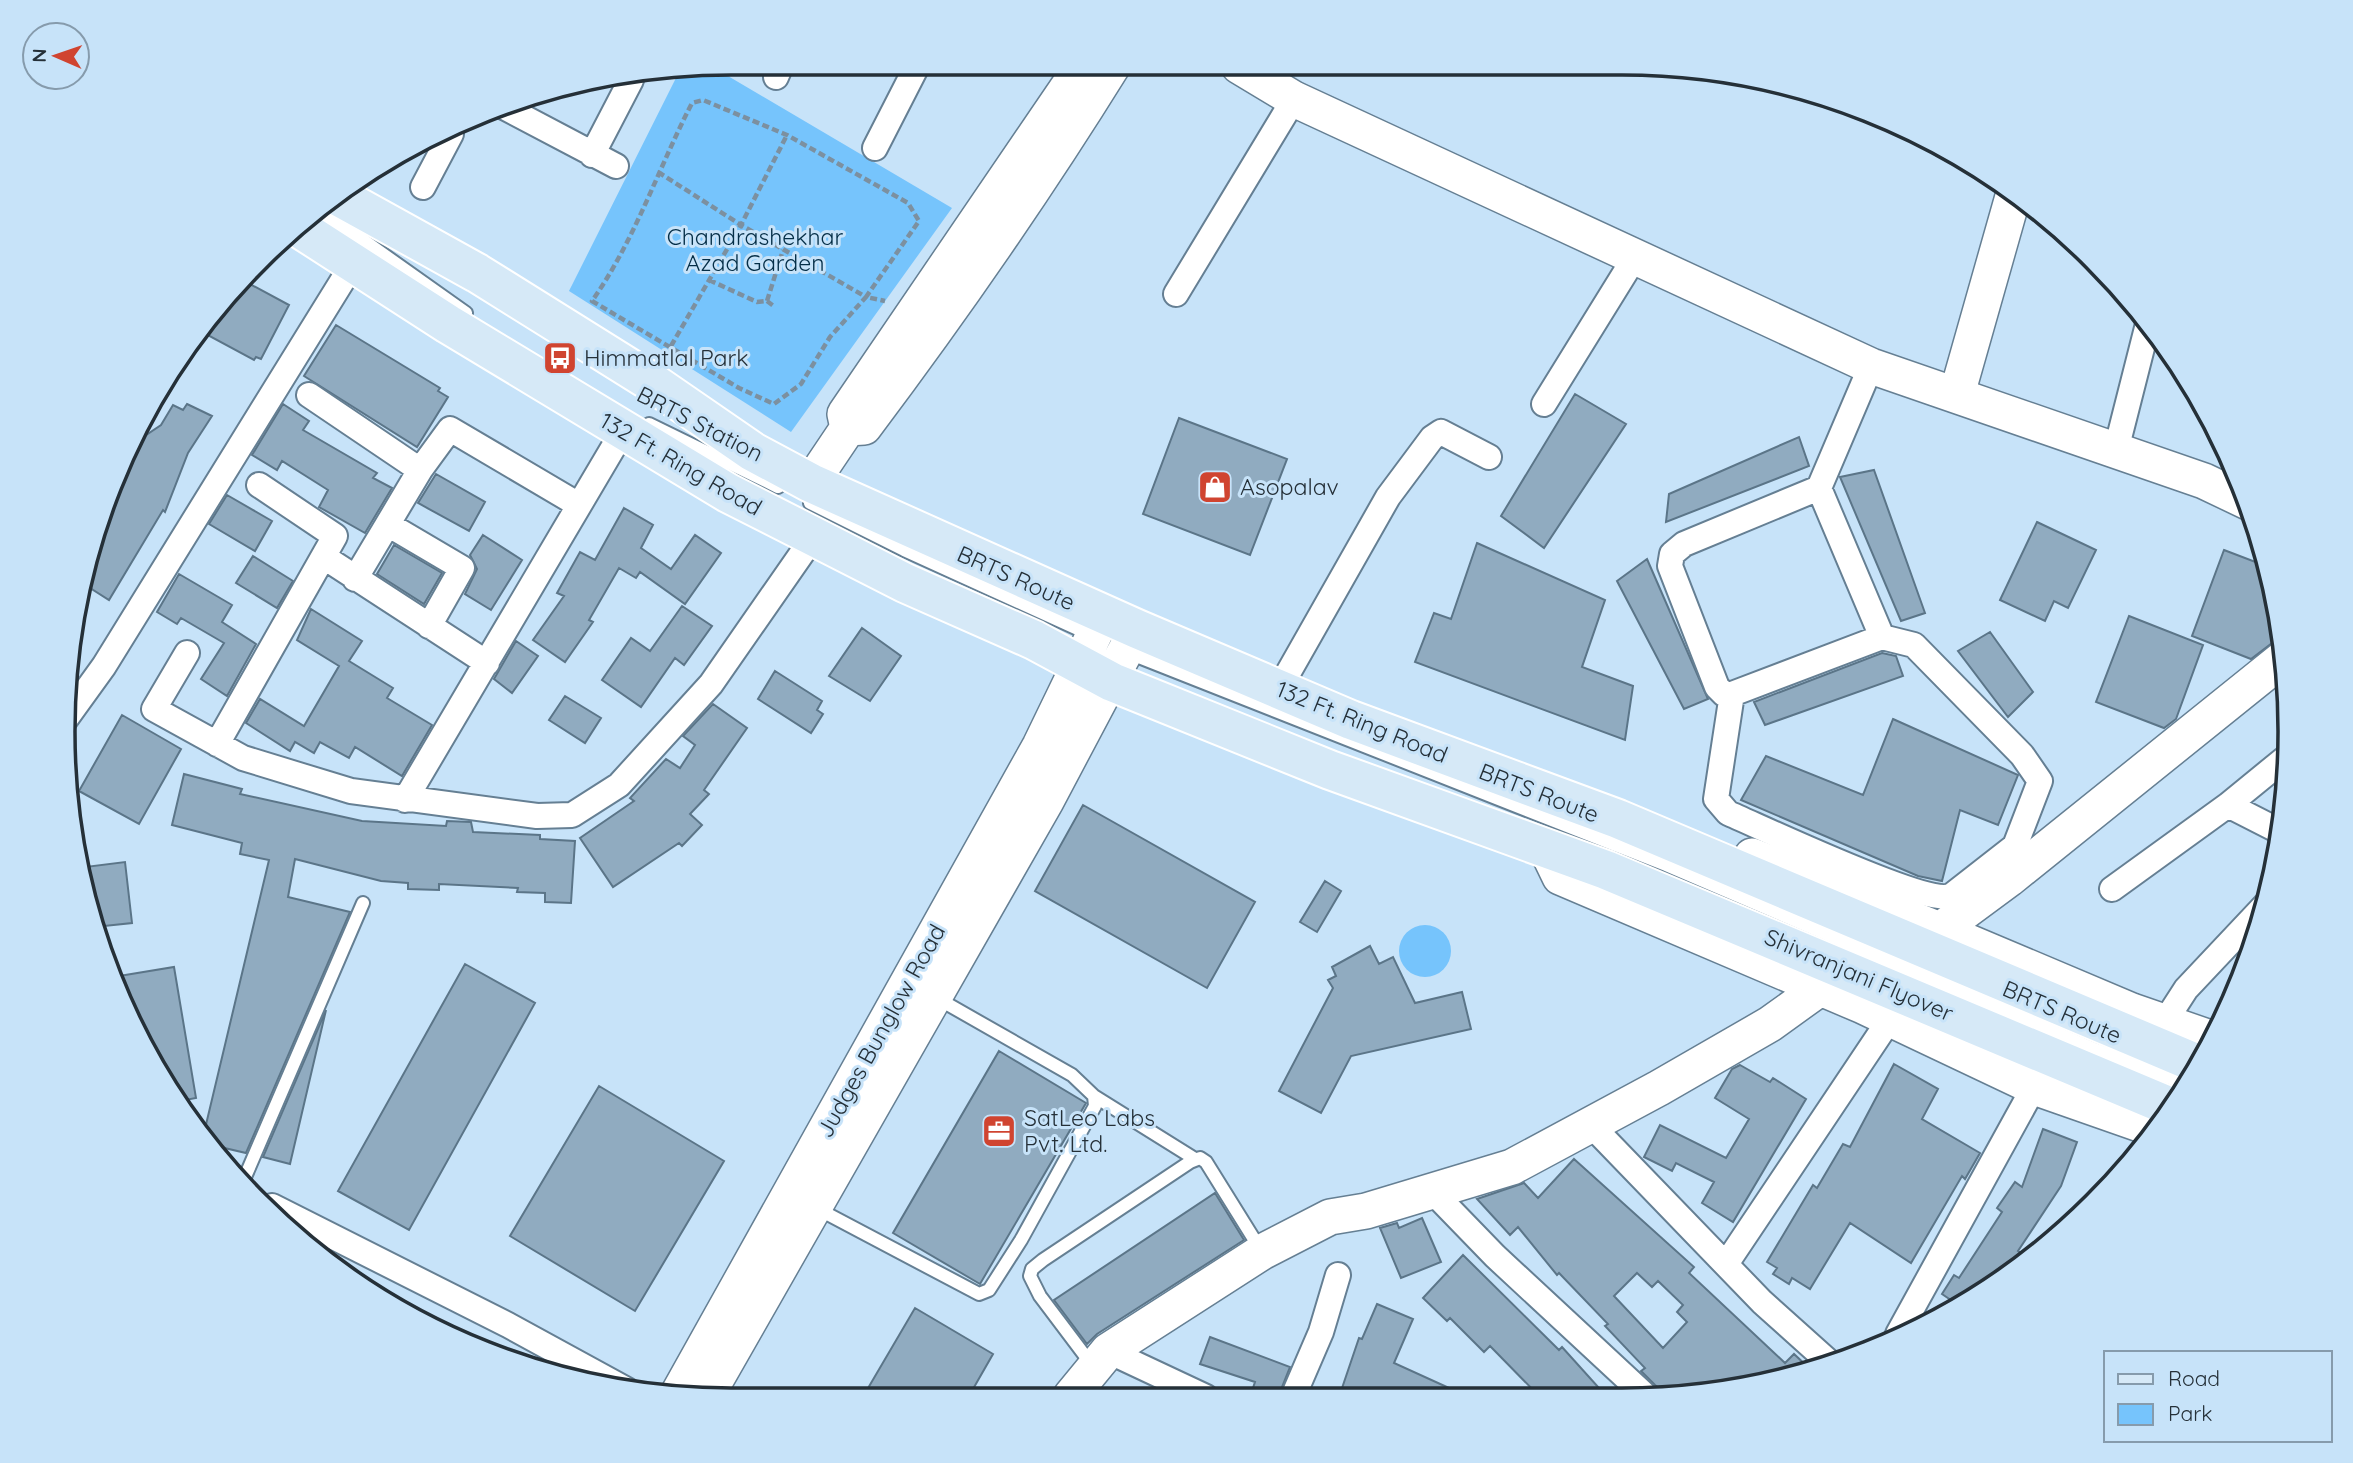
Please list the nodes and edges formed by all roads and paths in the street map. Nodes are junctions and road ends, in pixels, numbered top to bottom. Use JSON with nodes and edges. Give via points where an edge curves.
{"nodes":[{"id":1,"x":912,"y":75,"type":"edge"},
{"id":2,"x":1076,"y":75,"type":"edge"},
{"id":3,"x":1107,"y":75,"type":"edge"},
{"id":4,"x":1254,"y":75,"type":"edge"},
{"id":5,"x":629,"y":84,"type":"edge"},
{"id":6,"x":1294,"y":99,"type":"junction"},
{"id":7,"x":514,"y":113,"type":"edge"},
{"id":8,"x":787,"y":135,"type":"junction"},
{"id":9,"x":448,"y":140,"type":"edge"},
{"id":10,"x":875,"y":148,"type":"dead end"},
{"id":11,"x":592,"y":155,"type":"junction"},
{"id":12,"x":616,"y":166,"type":"dead end"},
{"id":13,"x":658,"y":172,"type":"junction"},
{"id":14,"x":423,"y":187,"type":"dead end"},
{"id":15,"x":346,"y":201,"type":"edge"},
{"id":16,"x":2011,"y":204,"type":"edge"},
{"id":17,"x":329,"y":214,"type":"edge"},
{"id":18,"x":327,"y":215,"type":"edge"},
{"id":19,"x":741,"y":225,"type":"junction"},
{"id":20,"x":306,"y":232,"type":"edge"},
{"id":21,"x":783,"y":250,"type":"junction"},
{"id":22,"x":1635,"y":257,"type":"junction"},
{"id":23,"x":413,"y":259,"type":"dead end"},
{"id":24,"x":354,"y":262,"type":"junction"},
{"id":25,"x":709,"y":280,"type":"junction"},
{"id":26,"x":1176,"y":295,"type":"dead end"},
{"id":27,"x":866,"y":297,"type":"junction"},
{"id":28,"x":767,"y":302,"type":"junction"},
{"id":29,"x":885,"y":302,"type":"dead end"},
{"id":30,"x":775,"y":307,"type":"dead end"},
{"id":31,"x":474,"y":318,"type":"dead end"},
{"id":32,"x":2145,"y":336,"type":"edge"},
{"id":33,"x":671,"y":346,"type":"junction"},
{"id":34,"x":1871,"y":366,"type":"junction"},
{"id":35,"x":1957,"y":394,"type":"junction"},
{"id":36,"x":309,"y":395,"type":"dead end"},
{"id":37,"x":1544,"y":404,"type":"dead end"},
{"id":38,"x":631,"y":425,"type":"junction"},
{"id":39,"x":848,"y":428,"type":"junction"},
{"id":40,"x":698,"y":434,"type":"dead end"},
{"id":41,"x":2116,"y":450,"type":"junction"},
{"id":42,"x":1489,"y":457,"type":"dead end"},
{"id":43,"x":421,"y":470,"type":"junction"},
{"id":44,"x":766,"y":481,"type":"junction"},
{"id":45,"x":259,"y":485,"type":"dead end"},
{"id":46,"x":1819,"y":488,"type":"junction"},
{"id":47,"x":800,"y":491,"type":"junction"},
{"id":48,"x":2234,"y":495,"type":"edge"},
{"id":49,"x":579,"y":505,"type":"junction"},
{"id":50,"x":389,"y":525,"type":"junction"},
{"id":51,"x":814,"y":536,"type":"junction"},
{"id":52,"x":324,"y":557,"type":"junction"},
{"id":53,"x":355,"y":579,"type":"junction"},
{"id":54,"x":429,"y":626,"type":"junction"},
{"id":55,"x":1882,"y":637,"type":"junction"},
{"id":56,"x":1109,"y":646,"type":"junction"},
{"id":57,"x":187,"y":653,"type":"dead end"},
{"id":58,"x":487,"y":663,"type":"junction"},
{"id":59,"x":2274,"y":666,"type":"edge"},
{"id":60,"x":1279,"y":689,"type":"junction"},
{"id":61,"x":1732,"y":694,"type":"junction"},
{"id":62,"x":76,"y":704,"type":"edge"},
{"id":63,"x":217,"y":744,"type":"junction"},
{"id":64,"x":2276,"y":765,"type":"edge"},
{"id":65,"x":405,"y":800,"type":"junction"},
{"id":66,"x":2228,"y":805,"type":"junction"},
{"id":67,"x":1604,"y":814,"type":"junction"},
{"id":68,"x":2270,"y":827,"type":"edge"},
{"id":69,"x":1545,"y":846,"type":"junction"},
{"id":70,"x":2112,"y":889,"type":"dead end"},
{"id":71,"x":363,"y":902,"type":"dead end"},
{"id":72,"x":2249,"y":922,"type":"edge"},
{"id":73,"x":1940,"y":930,"type":"junction"},
{"id":74,"x":1820,"y":988,"type":"junction"},
{"id":75,"x":934,"y":997,"type":"junction"},
{"id":76,"x":1890,"y":1019,"type":"junction"},
{"id":77,"x":2164,"y":1023,"type":"junction"},
{"id":78,"x":2202,"y":1036,"type":"edge"},
{"id":79,"x":2190,"y":1060,"type":"edge"},
{"id":80,"x":2177,"y":1081,"type":"edge"},
{"id":81,"x":2034,"y":1087,"type":"junction"},
{"id":82,"x":1094,"y":1096,"type":"junction"},
{"id":83,"x":2162,"y":1103,"type":"edge"},
{"id":84,"x":1591,"y":1125,"type":"junction"},
{"id":85,"x":2146,"y":1126,"type":"edge"},
{"id":86,"x":1195,"y":1159,"type":"junction"},
{"id":87,"x":247,"y":1173,"type":"edge"},
{"id":88,"x":1432,"y":1191,"type":"junction"},
{"id":89,"x":814,"y":1207,"type":"junction"},
{"id":90,"x":286,"y":1213,"type":"edge"},
{"id":91,"x":1262,"y":1252,"type":"junction"},
{"id":92,"x":1010,"y":1257,"type":"junction"},
{"id":93,"x":1726,"y":1264,"type":"junction"},
{"id":94,"x":1032,"y":1269,"type":"junction"},
{"id":95,"x":1338,"y":1275,"type":"dead end"},
{"id":96,"x":1904,"y":1324,"type":"edge"},
{"id":97,"x":1822,"y":1356,"type":"edge"},
{"id":98,"x":1101,"y":1359,"type":"junction"},
{"id":99,"x":597,"y":1373,"type":"edge"},
{"id":100,"x":683,"y":1385,"type":"edge"},
{"id":101,"x":712,"y":1387,"type":"edge"},
{"id":102,"x":1634,"y":1387,"type":"edge"},
{"id":103,"x":1077,"y":1388,"type":"edge"},
{"id":104,"x":1181,"y":1388,"type":"edge"},
{"id":105,"x":1297,"y":1388,"type":"edge"}],
"edges":[{"from":1,"to":10,"type":"street"},
{"from":2,"to":39,"type":"street","via":[[845,414]]},
{"from":3,"to":39,"type":"street","via":[[908,369],[864,427]]},
{"from":4,"to":6,"type":"street"},
{"from":5,"to":11,"type":"street"},
{"from":6,"to":22,"type":"street"},
{"from":6,"to":26,"type":"street"},
{"from":7,"to":11,"type":"street"},
{"from":8,"to":13,"type":"path","via":[[703,100],[692,103]]},
{"from":8,"to":19,"type":"path"},
{"from":8,"to":27,"type":"path","via":[[908,203],[919,221]]},
{"from":9,"to":14,"type":"street"},
{"from":11,"to":12,"type":"street"},
{"from":13,"to":19,"type":"path"},
{"from":13,"to":33,"type":"path","via":[[617,265],[592,301]]},
{"from":15,"to":47,"type":"main road","name":"132 Ft. Ring Road","via":[[477,273],[650,382],[753,452]]},
{"from":16,"to":35,"type":"street"},
{"from":17,"to":23,"type":"lane"},
{"from":18,"to":31,"type":"lane"},
{"from":19,"to":21,"type":"path"},
{"from":19,"to":25,"type":"path"},
{"from":20,"to":24,"type":"main road","name":"132 Ft. Ring Road"},
{"from":21,"to":27,"type":"path"},
{"from":21,"to":28,"type":"path"},
{"from":22,"to":34,"type":"street"},
{"from":22,"to":37,"type":"street"},
{"from":24,"to":38,"type":"main road","name":"132 Ft. Ring Road","via":[[448,324]]},
{"from":24,"to":62,"type":"street"},
{"from":25,"to":28,"type":"path","via":[[757,302]]},
{"from":25,"to":33,"type":"path"},
{"from":27,"to":29,"type":"path"},
{"from":27,"to":33,"type":"path","via":[[830,337],[801,384],[774,404]]},
{"from":28,"to":30,"type":"path"},
{"from":32,"to":41,"type":"street"},
{"from":34,"to":35,"type":"street"},
{"from":34,"to":46,"type":"street"},
{"from":35,"to":41,"type":"street"},
{"from":36,"to":43,"type":"street"},
{"from":38,"to":44,"type":"lane","name":"BRTS Station"},
{"from":38,"to":49,"type":"street"},
{"from":38,"to":51,"type":"main road","name":"132 Ft. Ring Road","via":[[728,493]]},
{"from":39,"to":47,"type":"street"},
{"from":40,"to":44,"type":"lane","name":"BRTS Station"},
{"from":41,"to":48,"type":"street"},
{"from":42,"to":60,"type":"street","via":[[1441,432],[1432,438],[1388,497]]},
{"from":43,"to":49,"type":"street","via":[[450,429]]},
{"from":43,"to":50,"type":"street"},
{"from":44,"to":47,"type":"lane"},
{"from":45,"to":52,"type":"street","via":[[335,536]]},
{"from":46,"to":55,"type":"street"},
{"from":46,"to":61,"type":"street","via":[[1684,544],[1672,554],[1670,566],[1717,687]]},
{"from":47,"to":56,"type":"main road","name":"132 Ft. Ring Road"},
{"from":49,"to":58,"type":"street"},
{"from":50,"to":53,"type":"street"},
{"from":50,"to":54,"type":"street","via":[[461,568]]},
{"from":51,"to":56,"type":"main road","name":"132 Ft. Ring Road","via":[[905,583],[1034,640]]},
{"from":51,"to":65,"type":"street","via":[[711,684],[619,785],[572,815],[537,816]]},
{"from":52,"to":53,"type":"street"},
{"from":52,"to":63,"type":"street"},
{"from":53,"to":54,"type":"street"},
{"from":54,"to":58,"type":"street"},
{"from":55,"to":61,"type":"street"},
{"from":55,"to":61,"type":"street","via":[[1914,645],[2022,755],[2040,781],[2015,846],[1951,895],[1937,897],[1873,875],[1722,808],[1716,799]]},
{"from":56,"to":60,"type":"main road","name":"132 Ft. Ring Road"},
{"from":56,"to":69,"type":"main road","name":"132 Ft. Ring Road","via":[[1330,770]]},
{"from":56,"to":75,"type":"street","name":"Judges Bunglow Road"},
{"from":56,"to":80,"type":"lane","name":"BRTS Route","via":[[1666,865]]},
{"from":56,"to":100,"type":"street","name":"Judges Bunglow Road","via":[[1033,758]]},
{"from":57,"to":63,"type":"street","via":[[154,709]]},
{"from":58,"to":65,"type":"street"},
{"from":59,"to":73,"type":"street"},
{"from":60,"to":67,"type":"main road","name":"132 Ft. Ring Road"},
{"from":63,"to":65,"type":"street","via":[[243,758],[339,787]]},
{"from":64,"to":66,"type":"street"},
{"from":66,"to":68,"type":"street"},
{"from":66,"to":70,"type":"street"},
{"from":67,"to":73,"type":"street","via":[[1631,809]]},
{"from":67,"to":79,"type":"main road"},
{"from":69,"to":74,"type":"street","via":[[1560,877]]},
{"from":69,"to":83,"type":"main road","name":"Shivranjani Flyover"},
{"from":71,"to":87,"type":"lane"},
{"from":72,"to":77,"type":"street","via":[[2186,989]]},
{"from":73,"to":77,"type":"street"},
{"from":74,"to":76,"type":"street"},
{"from":74,"to":84,"type":"street","via":[[1770,1024]]},
{"from":75,"to":82,"type":"lane","via":[[1072,1075]]},
{"from":75,"to":89,"type":"street","name":"Judges Bunglow Road"},
{"from":76,"to":81,"type":"street"},
{"from":76,"to":93,"type":"street"},
{"from":77,"to":78,"type":"street"},
{"from":81,"to":85,"type":"street"},
{"from":81,"to":96,"type":"street"},
{"from":82,"to":86,"type":"lane"},
{"from":82,"to":92,"type":"lane","via":[[1095,1106]]},
{"from":84,"to":88,"type":"street","via":[[1512,1167]]},
{"from":84,"to":93,"type":"street"},
{"from":86,"to":91,"type":"lane","via":[[1206,1162]]},
{"from":86,"to":94,"type":"lane"},
{"from":88,"to":91,"type":"street","via":[[1331,1217]]},
{"from":88,"to":102,"type":"street"},
{"from":89,"to":92,"type":"lane","via":[[979,1294],[989,1290]]},
{"from":89,"to":101,"type":"street","name":"Judges Bunglow Road"},
{"from":90,"to":99,"type":"street"},
{"from":91,"to":98,"type":"street"},
{"from":92,"to":94,"type":"lane"},
{"from":93,"to":97,"type":"street"},
{"from":94,"to":98,"type":"lane","via":[[1030,1276],[1040,1296]]},
{"from":95,"to":105,"type":"street","via":[[1321,1332]]},
{"from":98,"to":103,"type":"street"},
{"from":98,"to":104,"type":"street"}]}
